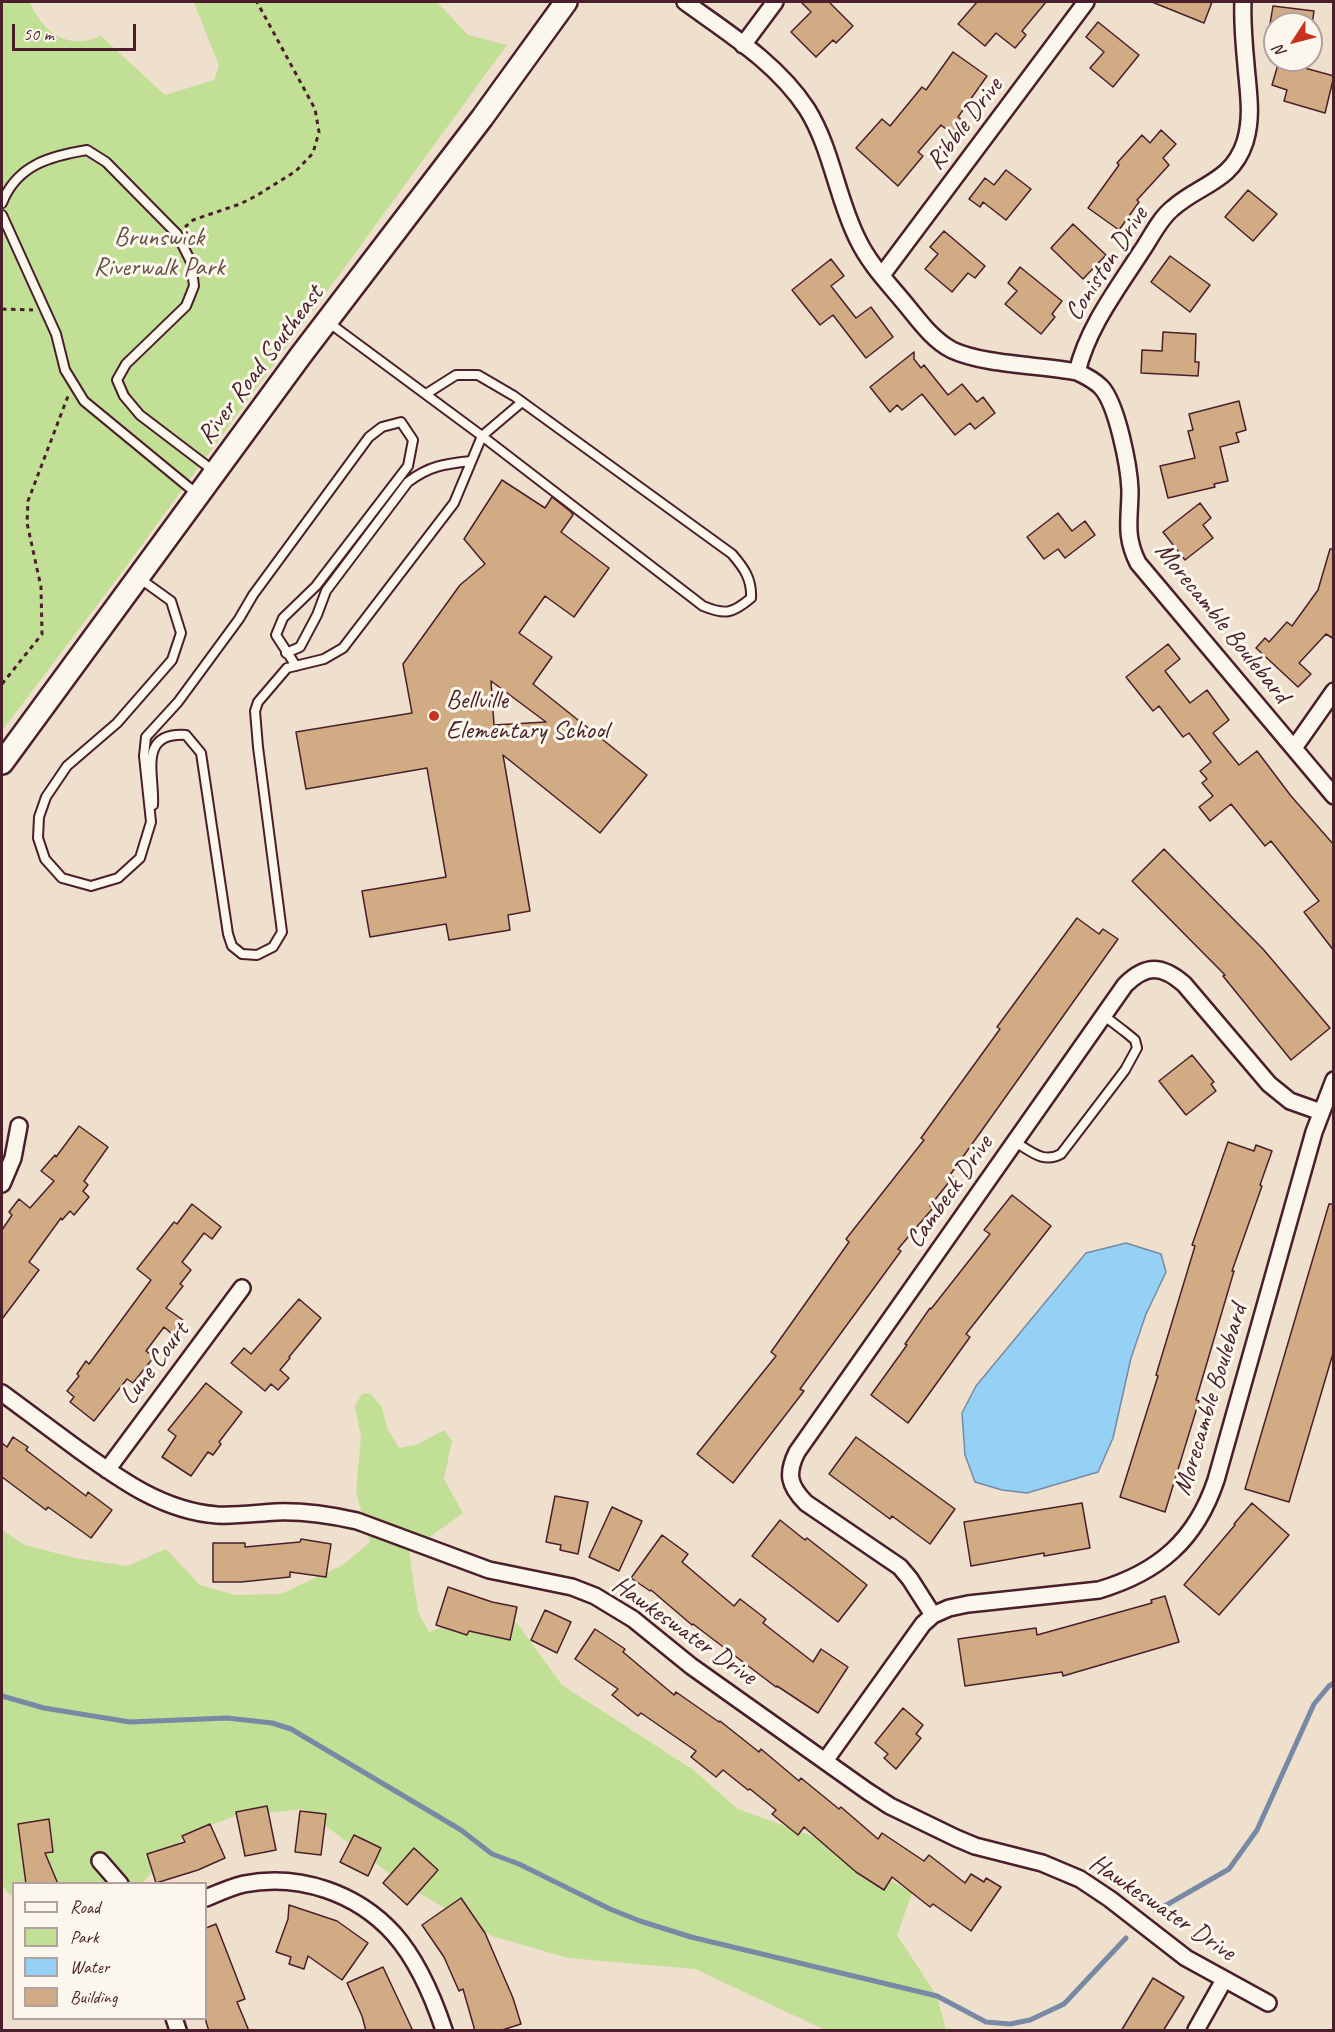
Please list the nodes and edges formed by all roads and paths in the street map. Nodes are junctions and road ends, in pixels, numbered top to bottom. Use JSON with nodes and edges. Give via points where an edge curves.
{"nodes":[{"id":1,"x":257,"y":2,"type":"edge"},
{"id":2,"x":566,"y":2,"type":"edge"},
{"id":3,"x":685,"y":2,"type":"edge"},
{"id":4,"x":775,"y":2,"type":"edge"},
{"id":5,"x":1086,"y":2,"type":"edge"},
{"id":6,"x":1243,"y":2,"type":"edge"},
{"id":7,"x":743,"y":45,"type":"junction"},
{"id":8,"x":2,"y":203,"type":"edge"},
{"id":9,"x":2,"y":215,"type":"edge"},
{"id":10,"x":177,"y":234,"type":"junction"},
{"id":11,"x":882,"y":275,"type":"junction"},
{"id":12,"x":2,"y":309,"type":"edge"},
{"id":13,"x":45,"y":310,"type":"junction"},
{"id":14,"x":327,"y":321,"type":"junction"},
{"id":15,"x":1077,"y":372,"type":"junction"},
{"id":16,"x":73,"y":383,"type":"junction"},
{"id":17,"x":426,"y":394,"type":"junction"},
{"id":18,"x":522,"y":402,"type":"junction"},
{"id":19,"x":482,"y":436,"type":"junction"},
{"id":20,"x":471,"y":462,"type":"junction"},
{"id":21,"x":215,"y":472,"type":"junction"},
{"id":22,"x":198,"y":495,"type":"junction"},
{"id":23,"x":138,"y":577,"type":"junction"},
{"id":24,"x":286,"y":653,"type":"junction"},
{"id":25,"x":296,"y":666,"type":"junction"},
{"id":26,"x":2,"y":684,"type":"edge"},
{"id":27,"x":1334,"y":691,"type":"edge"},
{"id":28,"x":1294,"y":748,"type":"junction"},
{"id":29,"x":2,"y":763,"type":"edge"},
{"id":30,"x":1334,"y":796,"type":"edge"},
{"id":31,"x":151,"y":822,"type":"junction"},
{"id":32,"x":1103,"y":1015,"type":"junction"},
{"id":33,"x":1334,"y":1080,"type":"edge"},
{"id":34,"x":1321,"y":1112,"type":"junction"},
{"id":35,"x":19,"y":1126,"type":"dead end"},
{"id":36,"x":1016,"y":1142,"type":"junction"},
{"id":37,"x":2,"y":1184,"type":"edge"},
{"id":38,"x":242,"y":1288,"type":"dead end"},
{"id":39,"x":2,"y":1393,"type":"edge"},
{"id":40,"x":107,"y":1470,"type":"junction"},
{"id":41,"x":933,"y":1615,"type":"junction"},
{"id":42,"x":825,"y":1761,"type":"junction"},
{"id":43,"x":100,"y":1861,"type":"dead end"},
{"id":44,"x":118,"y":1882,"type":"edge"},
{"id":45,"x":207,"y":1898,"type":"edge"},
{"id":46,"x":1224,"y":1980,"type":"junction"},
{"id":47,"x":1268,"y":2003,"type":"dead end"},
{"id":48,"x":444,"y":2031,"type":"edge"},
{"id":49,"x":1196,"y":2031,"type":"edge"}],
"edges":[{"from":1,"to":10,"type":"path","via":[[315,109],[319,132],[313,153],[296,171],[256,196],[193,220]]},
{"from":2,"to":14,"type":"main road","name":"River Road Southeast"},
{"from":3,"to":7,"type":"street","name":"Morecamble Boulebard"},
{"from":4,"to":7,"type":"street"},
{"from":5,"to":11,"type":"street","name":"Ribble Drive"},
{"from":6,"to":15,"type":"street","name":"Coniston Drive","via":[[1250,113],[1241,152],[1220,178],[1182,201],[1163,218],[1092,328]]},
{"from":7,"to":11,"type":"street","name":"Morecamble Boulebard","via":[[783,79],[808,111],[827,152],[858,241]]},
{"from":8,"to":10,"type":"lane","via":[[6,192],[29,168],[50,157],[87,150],[106,162]]},
{"from":9,"to":13,"type":"lane"},
{"from":10,"to":21,"type":"lane","via":[[191,262],[194,286],[186,306],[126,364],[117,380],[140,415]]},
{"from":11,"to":15,"type":"street","name":"Morecamble Boulebard","via":[[925,328],[952,350]]},
{"from":12,"to":13,"type":"path"},
{"from":13,"to":16,"type":"lane"},
{"from":14,"to":17,"type":"lane"},
{"from":14,"to":21,"type":"main road","name":"River Road Southeast"},
{"from":15,"to":28,"type":"street","name":"Morecamble Boulebard","via":[[1102,389],[1116,418],[1130,491],[1128,533],[1138,563]]},
{"from":16,"to":22,"type":"lane","via":[[84,401]]},
{"from":16,"to":26,"type":"path","via":[[28,501],[27,523],[41,587],[42,634]]},
{"from":17,"to":18,"type":"lane","via":[[456,375],[478,375]]},
{"from":17,"to":19,"type":"lane"},
{"from":18,"to":19,"type":"lane"},
{"from":18,"to":19,"type":"lane","via":[[732,554],[746,571],[752,586],[751,598],[738,609],[721,614],[703,606]]},
{"from":19,"to":20,"type":"lane"},
{"from":20,"to":24,"type":"lane","via":[[442,464],[422,471],[408,482],[326,591],[300,647]]},
{"from":20,"to":25,"type":"lane","via":[[454,503],[343,648],[324,659]]},
{"from":21,"to":22,"type":"main road","name":"River Road Southeast"},
{"from":22,"to":23,"type":"main road","name":"River Road Southeast"},
{"from":23,"to":29,"type":"main road","name":"River Road Southeast"},
{"from":23,"to":31,"type":"lane","via":[[171,601],[180,633],[172,660],[117,723],[67,766],[46,797],[38,838],[45,859],[62,878],[91,886],[118,878],[140,858]]},
{"from":24,"to":25,"type":"lane"},
{"from":24,"to":31,"type":"lane","via":[[276,634],[283,618],[316,586],[408,466],[413,440],[401,422],[382,427],[369,437],[178,702],[147,737],[144,756]]},
{"from":25,"to":31,"type":"lane","via":[[278,677],[255,711],[282,932],[273,947],[257,954],[242,954],[232,946],[201,753],[186,735],[160,741],[152,750]]},
{"from":27,"to":28,"type":"street"},
{"from":28,"to":30,"type":"street","name":"Morecamble Boulebard"},
{"from":32,"to":34,"type":"street","name":"Cambeck Drive","via":[[1135,975],[1148,969],[1162,969],[1184,984],[1269,1084],[1290,1101]]},
{"from":32,"to":36,"type":"street","name":"Cambeck Drive"},
{"from":32,"to":36,"type":"lane","via":[[1135,1040],[1137,1048],[1125,1070],[1061,1154],[1043,1159]]},
{"from":33,"to":34,"type":"street","name":"Morecamble Boulebard"},
{"from":34,"to":41,"type":"street","name":"Morecamble Boulebard","via":[[1216,1480],[1199,1520],[1187,1536],[1154,1566],[1099,1590],[968,1604]]},
{"from":35,"to":37,"type":"street","via":[[13,1158]]},
{"from":36,"to":41,"type":"street","name":"Cambeck Drive","via":[[790,1465],[796,1493],[900,1567]]},
{"from":38,"to":40,"type":"street","name":"Lune Court"},
{"from":39,"to":40,"type":"street","name":"Hawkeswater Drive"},
{"from":40,"to":42,"type":"street","name":"Hawkeswater Drive","via":[[157,1500],[198,1512],[337,1516],[489,1570],[572,1587],[595,1596],[633,1619],[684,1661]]},
{"from":41,"to":42,"type":"street","name":"Morecamble Boulebard","via":[[914,1635]]},
{"from":42,"to":46,"type":"street","name":"Hawkeswater Drive","via":[[890,1806],[956,1838],[1042,1863],[1080,1879],[1170,1947]]},
{"from":43,"to":44,"type":"street"},
{"from":45,"to":48,"type":"street","via":[[244,1884],[285,1882],[306,1884],[353,1900],[376,1916],[410,1955]]},
{"from":46,"to":47,"type":"street","name":"Hawkeswater Drive"},
{"from":46,"to":49,"type":"street"}]}
